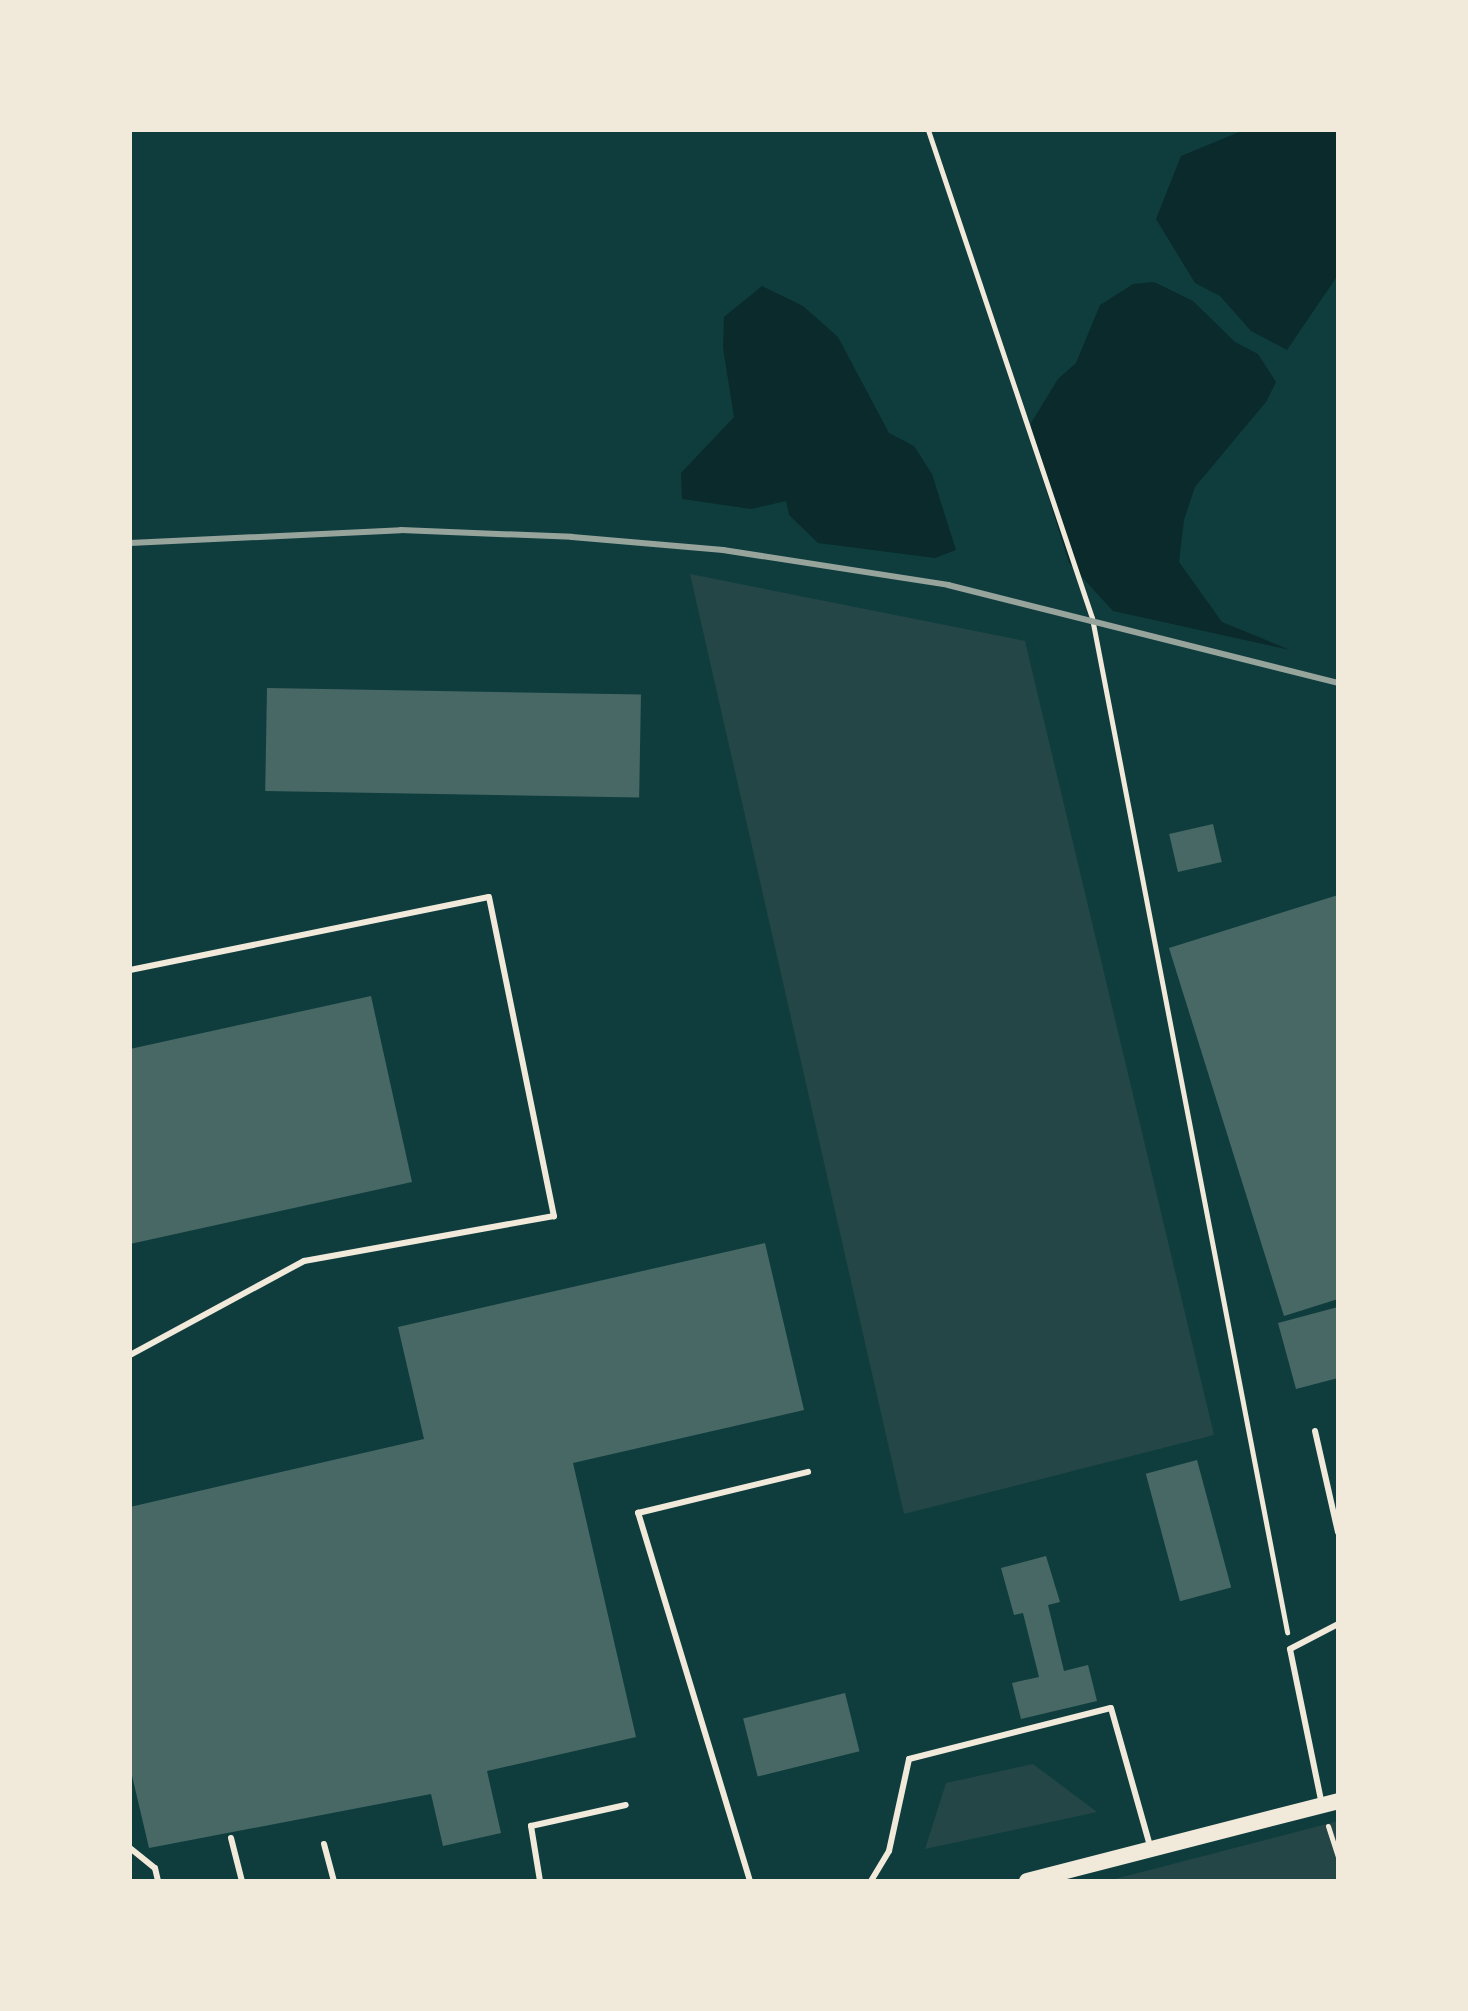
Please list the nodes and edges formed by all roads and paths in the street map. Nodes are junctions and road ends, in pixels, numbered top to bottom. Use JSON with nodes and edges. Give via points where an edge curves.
{"nodes":[{"id":1,"x":928,"y":130,"type":"edge"},
{"id":2,"x":130,"y":970,"type":"edge"},
{"id":3,"x":130,"y":1355,"type":"edge"},
{"id":4,"x":1315,"y":1431,"type":"dead end"},
{"id":5,"x":808,"y":1472,"type":"dead end"},
{"id":6,"x":1338,"y":1532,"type":"edge"},
{"id":7,"x":1338,"y":1624,"type":"edge"},
{"id":8,"x":1290,"y":1649,"type":"junction"},
{"id":9,"x":1330,"y":1803,"type":"edge"},
{"id":10,"x":626,"y":1805,"type":"dead end"},
{"id":11,"x":231,"y":1838,"type":"dead end"},
{"id":12,"x":324,"y":1844,"type":"dead end"},
{"id":13,"x":130,"y":1848,"type":"edge"},
{"id":14,"x":1151,"y":1849,"type":"junction"},
{"id":15,"x":158,"y":1881,"type":"edge"},
{"id":16,"x":242,"y":1881,"type":"edge"},
{"id":17,"x":334,"y":1881,"type":"edge"},
{"id":18,"x":540,"y":1881,"type":"edge"},
{"id":19,"x":750,"y":1881,"type":"edge"},
{"id":20,"x":871,"y":1881,"type":"edge"},
{"id":21,"x":1027,"y":1881,"type":"edge"}],
"edges":[{"from":1,"to":8,"type":"path","via":[[1092,618]]},
{"from":2,"to":3,"type":"lane","via":[[489,897],[554,1216],[304,1261]]},
{"from":4,"to":6,"type":"lane"},
{"from":5,"to":19,"type":"lane","via":[[638,1513]]},
{"from":7,"to":8,"type":"lane"},
{"from":8,"to":9,"type":"lane"},
{"from":9,"to":14,"type":"main road"},
{"from":10,"to":18,"type":"lane","via":[[531,1826]]},
{"from":11,"to":16,"type":"lane"},
{"from":12,"to":17,"type":"lane"},
{"from":13,"to":15,"type":"lane","via":[[155,1868]]},
{"from":14,"to":20,"type":"lane","via":[[1111,1708],[909,1759],[889,1851]]},
{"from":14,"to":21,"type":"main road"}]}
